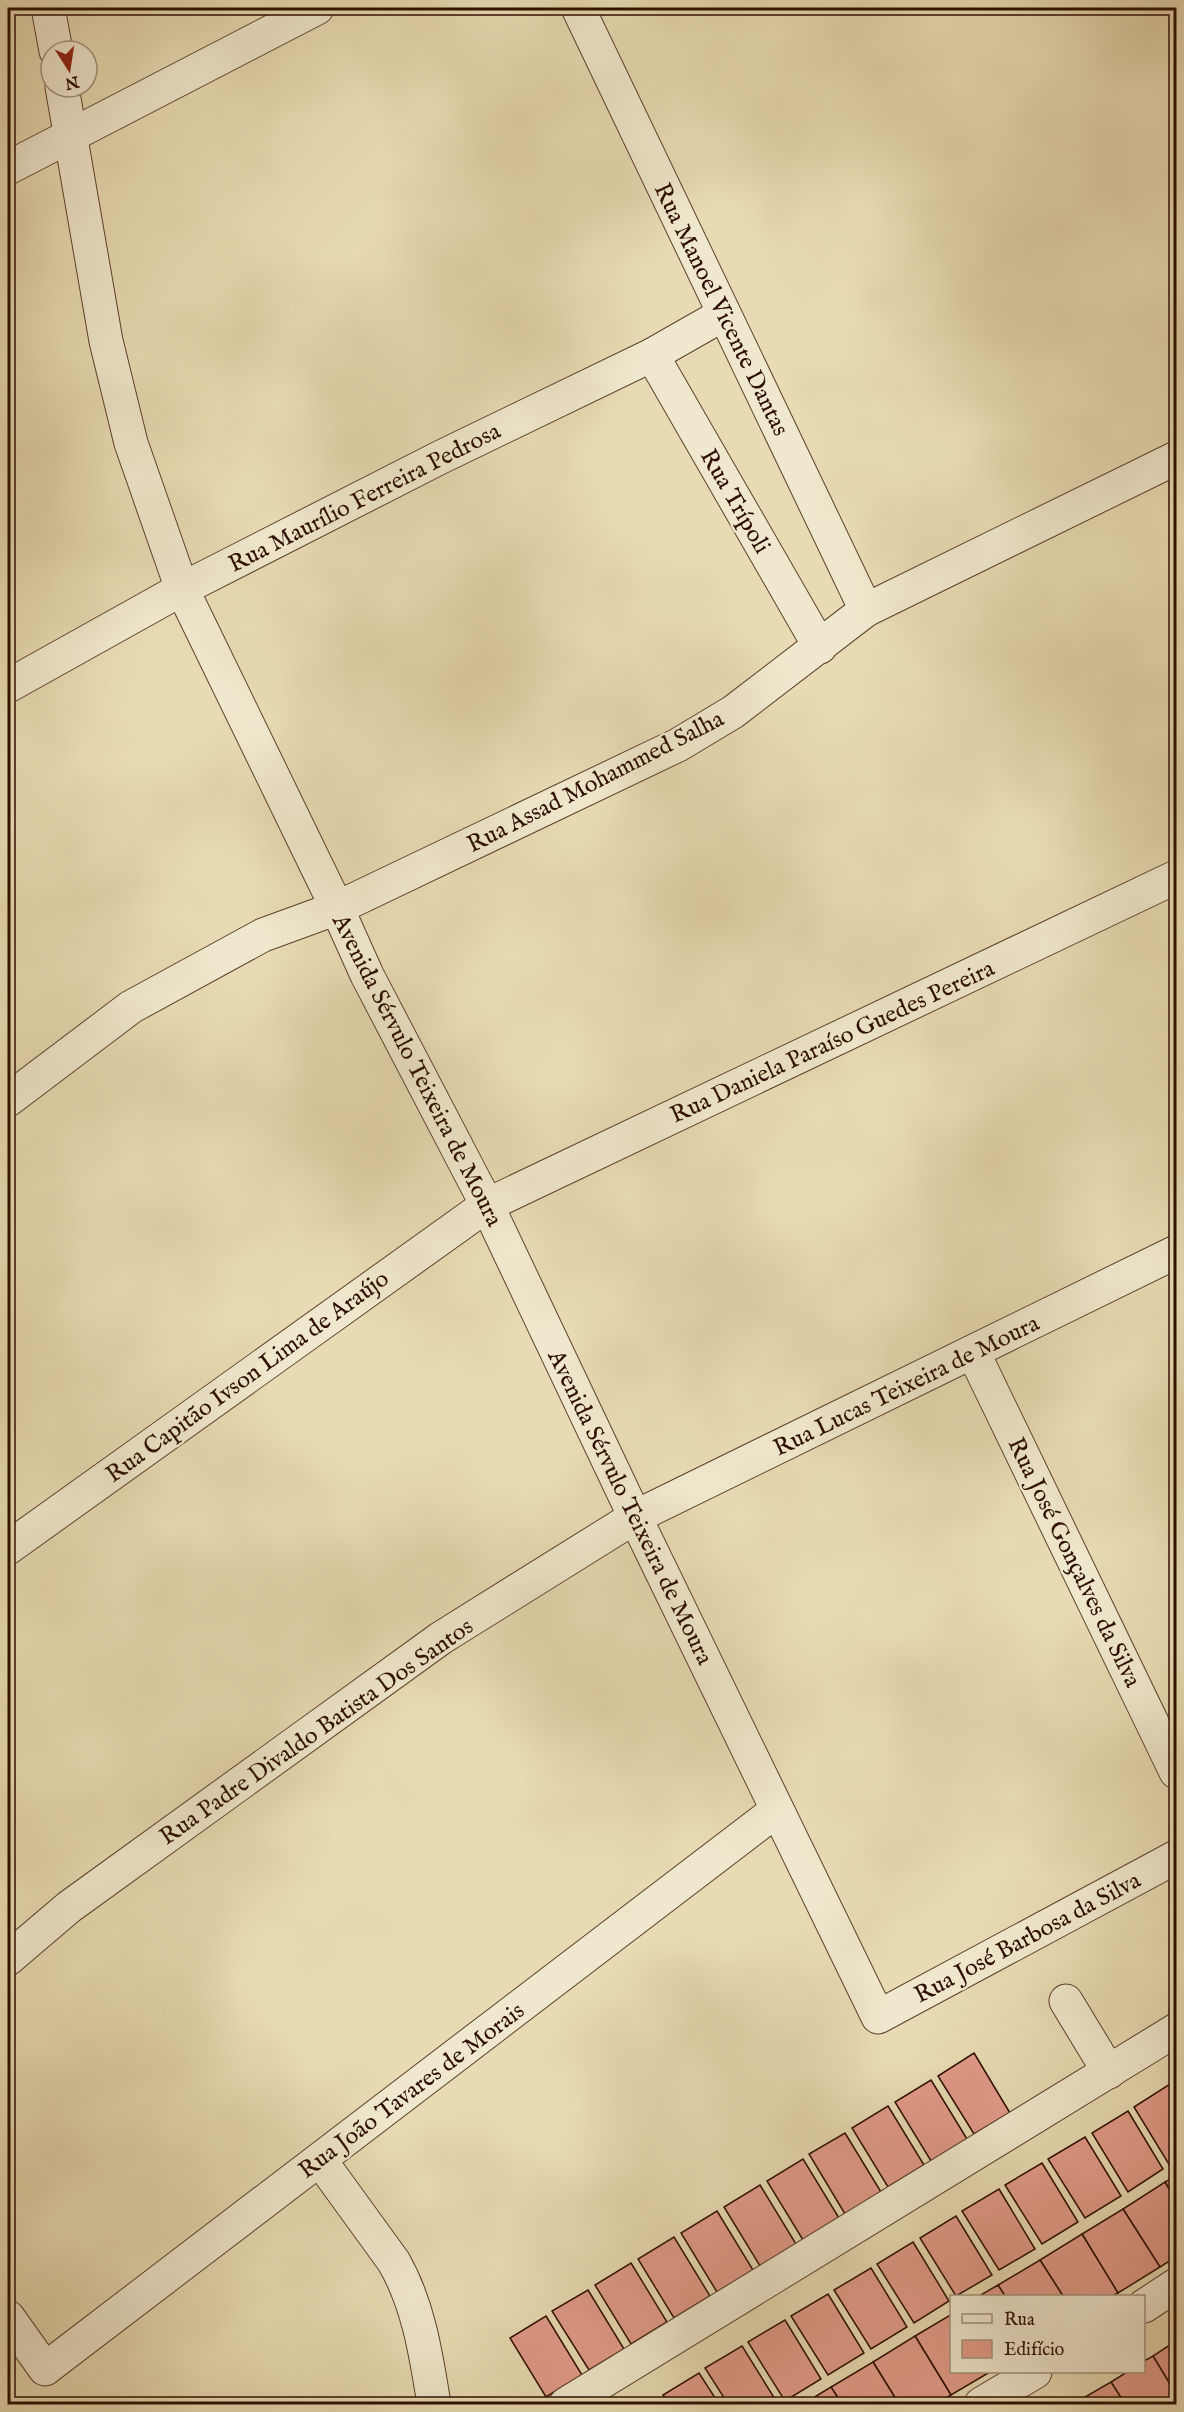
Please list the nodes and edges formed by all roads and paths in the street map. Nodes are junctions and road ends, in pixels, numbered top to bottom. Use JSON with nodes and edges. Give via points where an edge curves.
{"nodes":[{"id":1,"x":48,"y":8,"type":"edge"},
{"id":2,"x":317,"y":8,"type":"edge"},
{"id":3,"x":578,"y":8,"type":"edge"},
{"id":4,"x":54,"y":39,"type":"edge"},
{"id":5,"x":64,"y":99,"type":"edge"},
{"id":6,"x":70,"y":135,"type":"junction"},
{"id":7,"x":8,"y":168,"type":"edge"},
{"id":8,"x":724,"y":314,"type":"junction"},
{"id":9,"x":652,"y":355,"type":"junction"},
{"id":10,"x":1176,"y":458,"type":"edge"},
{"id":11,"x":182,"y":589,"type":"junction"},
{"id":12,"x":866,"y":610,"type":"junction"},
{"id":13,"x":820,"y":647,"type":"junction"},
{"id":14,"x":8,"y":686,"type":"edge"},
{"id":15,"x":1176,"y":877,"type":"edge"},
{"id":16,"x":337,"y":908,"type":"junction"},
{"id":17,"x":8,"y":1100,"type":"edge"},
{"id":18,"x":487,"y":1205,"type":"junction"},
{"id":19,"x":1176,"y":1252,"type":"edge"},
{"id":20,"x":973,"y":1352,"type":"junction"},
{"id":21,"x":635,"y":1517,"type":"junction"},
{"id":22,"x":8,"y":1548,"type":"edge"},
{"id":23,"x":1176,"y":1772,"type":"edge"},
{"id":24,"x":777,"y":1810,"type":"junction"},
{"id":25,"x":1176,"y":1857,"type":"edge"},
{"id":26,"x":8,"y":1959,"type":"edge"},
{"id":27,"x":1066,"y":2001,"type":"dead end"},
{"id":28,"x":878,"y":2017,"type":"joint"},
{"id":29,"x":1176,"y":2030,"type":"edge"},
{"id":30,"x":1109,"y":2072,"type":"junction"},
{"id":31,"x":320,"y":2160,"type":"junction"},
{"id":32,"x":1176,"y":2285,"type":"edge"},
{"id":33,"x":1145,"y":2305,"type":"edge"},
{"id":34,"x":8,"y":2317,"type":"edge"},
{"id":35,"x":1033,"y":2373,"type":"edge"},
{"id":36,"x":434,"y":2404,"type":"edge"},
{"id":37,"x":566,"y":2404,"type":"edge"},
{"id":38,"x":981,"y":2404,"type":"edge"}],
"edges":[{"from":1,"to":4,"type":"street"},
{"from":2,"to":6,"type":"street"},
{"from":3,"to":8,"type":"street","name":"Rua Manoel Vicente Dantas"},
{"from":5,"to":6,"type":"street","name":"Avenida Sérvulo Teixeira de Moura"},
{"from":6,"to":7,"type":"street"},
{"from":6,"to":11,"type":"street","name":"Avenida Sérvulo Teixeira de Moura","via":[[114,375],[131,443]]},
{"from":8,"to":9,"type":"street","name":"Rua Maurílio Ferreira Pedrosa"},
{"from":8,"to":12,"type":"street","name":"Rua Manoel Vicente Dantas"},
{"from":9,"to":11,"type":"street","name":"Rua Maurílio Ferreira Pedrosa"},
{"from":9,"to":13,"type":"street","name":"Rua Trípoli"},
{"from":10,"to":12,"type":"street","name":"Rua Assad Mohammed Salha"},
{"from":11,"to":14,"type":"street","name":"Rua Maurílio Ferreira Pedrosa"},
{"from":11,"to":16,"type":"street","name":"Avenida Sérvulo Teixeira de Moura"},
{"from":12,"to":13,"type":"street","name":"Rua Assad Mohammed Salha"},
{"from":13,"to":16,"type":"street","name":"Rua Assad Mohammed Salha","via":[[733,712],[678,745]]},
{"from":15,"to":18,"type":"street","name":"Rua Daniela Paraíso Guedes Pereira"},
{"from":16,"to":17,"type":"street","name":"Rua Assad Mohammed Salha","via":[[263,935],[131,1007]]},
{"from":16,"to":18,"type":"street","name":"Avenida Sérvulo Teixeira de Moura","via":[[367,975]]},
{"from":18,"to":21,"type":"street","name":"Avenida Sérvulo Teixeira de Moura"},
{"from":18,"to":22,"type":"street","name":"Rua Capitão Ivson Lima de Araújo"},
{"from":19,"to":20,"type":"street","name":"Rua Lucas Teixeira de Moura"},
{"from":20,"to":21,"type":"street","name":"Rua Lucas Teixeira de Moura"},
{"from":20,"to":23,"type":"street","name":"Rua José Gonçalves da Silva"},
{"from":21,"to":24,"type":"street","name":"Avenida Sérvulo Teixeira de Moura"},
{"from":21,"to":26,"type":"street","name":"Rua Padre Divaldo Batista Dos Santos","via":[[441,1638],[69,1907]]},
{"from":24,"to":28,"type":"street","name":"Avenida Sérvulo Teixeira de Moura"},
{"from":24,"to":31,"type":"street","name":"Rua João Tavares de Morais"},
{"from":25,"to":28,"type":"street","name":"Rua José Barbosa da Silva"},
{"from":27,"to":30,"type":"street"},
{"from":29,"to":30,"type":"street"},
{"from":30,"to":37,"type":"street"},
{"from":31,"to":34,"type":"street","name":"Rua João Tavares de Morais","via":[[45,2369]]},
{"from":31,"to":36,"type":"street","via":[[403,2278],[419,2325]]},
{"from":32,"to":33,"type":"street"},
{"from":35,"to":38,"type":"street"}]}
